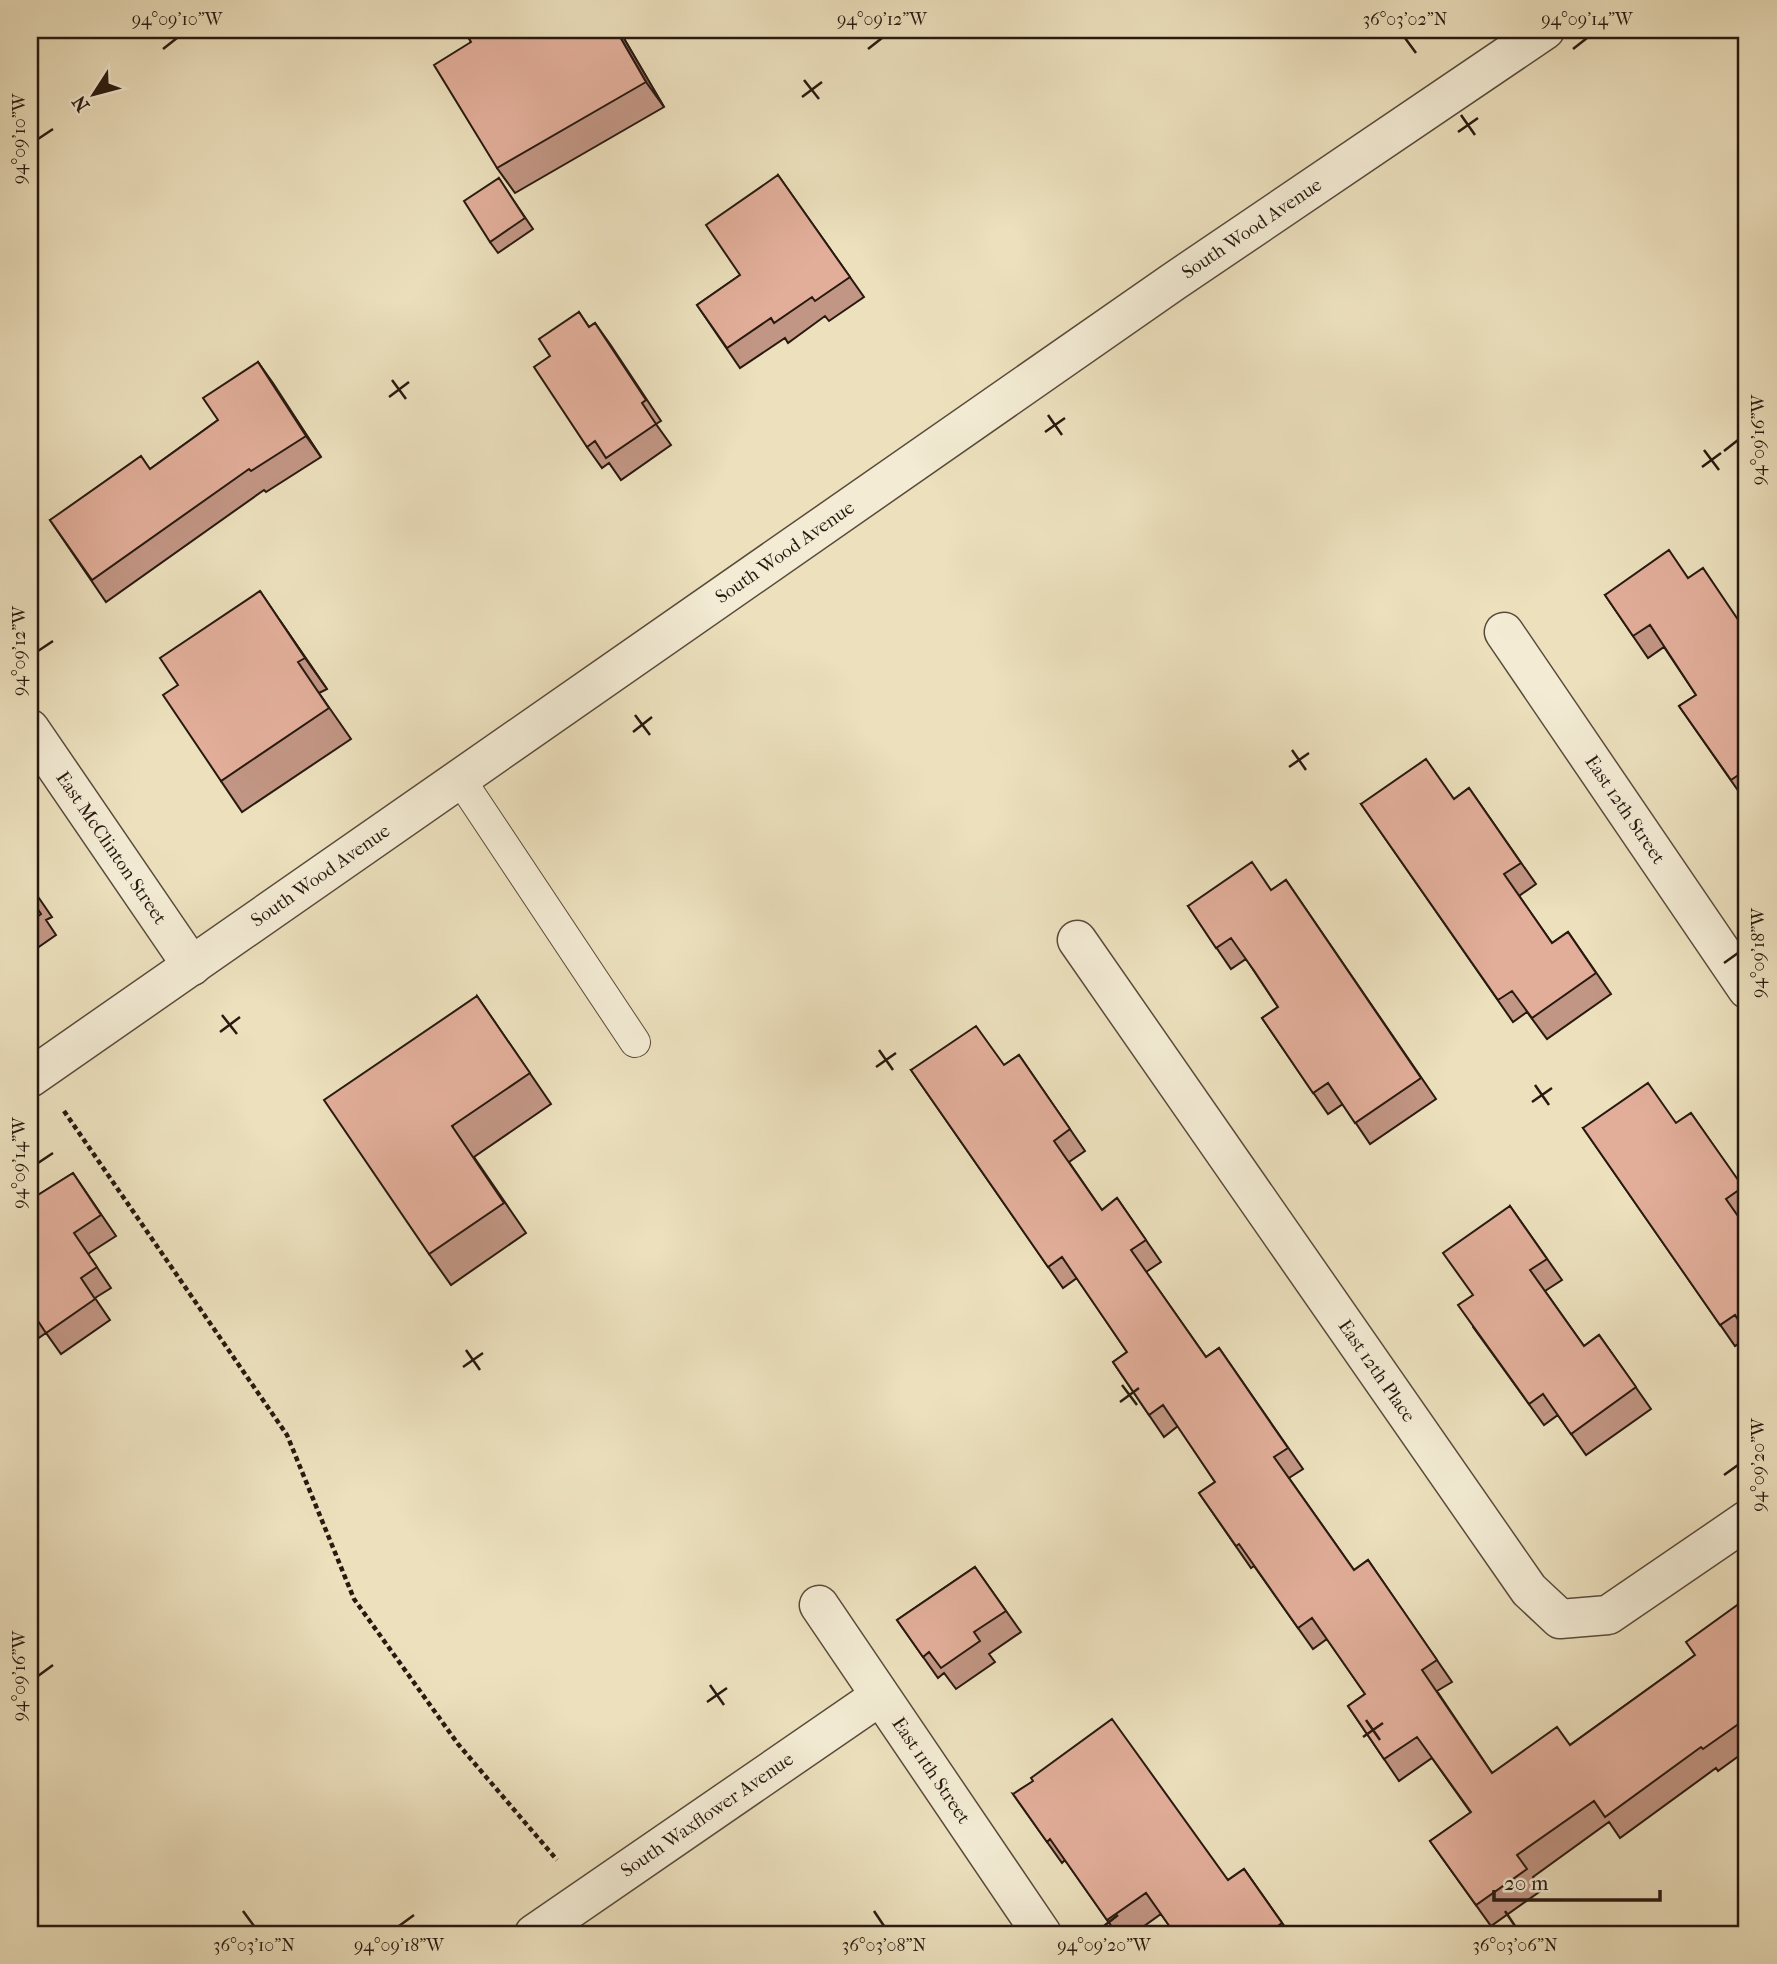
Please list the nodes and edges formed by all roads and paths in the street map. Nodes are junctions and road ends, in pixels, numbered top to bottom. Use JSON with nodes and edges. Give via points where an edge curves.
{"nodes":[{"id":1,"x":1545,"y":30,"type":"edge"},
{"id":2,"x":1504,"y":632,"type":"dead end"},
{"id":3,"x":30,"y":729,"type":"edge"},
{"id":4,"x":460,"y":779,"type":"junction"},
{"id":5,"x":1077,"y":940,"type":"dead end"},
{"id":6,"x":192,"y":966,"type":"junction"},
{"id":7,"x":1747,"y":989,"type":"edge"},
{"id":8,"x":635,"y":1042,"type":"dead end"},
{"id":9,"x":33,"y":1076,"type":"edge"},
{"id":10,"x":1747,"y":1520,"type":"edge"},
{"id":11,"x":819,"y":1605,"type":"dead end"},
{"id":12,"x":880,"y":1696,"type":"junction"},
{"id":13,"x":588,"y":1897,"type":"junction"},
{"id":14,"x":534,"y":1934,"type":"edge"},
{"id":15,"x":1042,"y":1934,"type":"edge"}],
"edges":[{"from":1,"to":4,"type":"street","name":"South Wood Avenue","via":[[1173,282]]},
{"from":2,"to":7,"type":"street","name":"East 12th Street"},
{"from":3,"to":6,"type":"street","name":"East McClinton Street"},
{"from":4,"to":6,"type":"street","name":"South Wood Avenue"},
{"from":4,"to":8,"type":"lane"},
{"from":5,"to":10,"type":"street","name":"East 12th Place","via":[[1529,1590],[1560,1619],[1608,1615]]},
{"from":6,"to":9,"type":"street","name":"South Wood Avenue"},
{"from":9,"to":13,"type":"path","via":[[287,1435],[354,1599],[458,1744]]},
{"from":11,"to":12,"type":"street","name":"East 11th Street"},
{"from":12,"to":13,"type":"street","name":"South Waxflower Avenue"},
{"from":12,"to":15,"type":"street","name":"East 11th Street"},
{"from":13,"to":14,"type":"street","name":"South Waxflower Avenue"}]}
